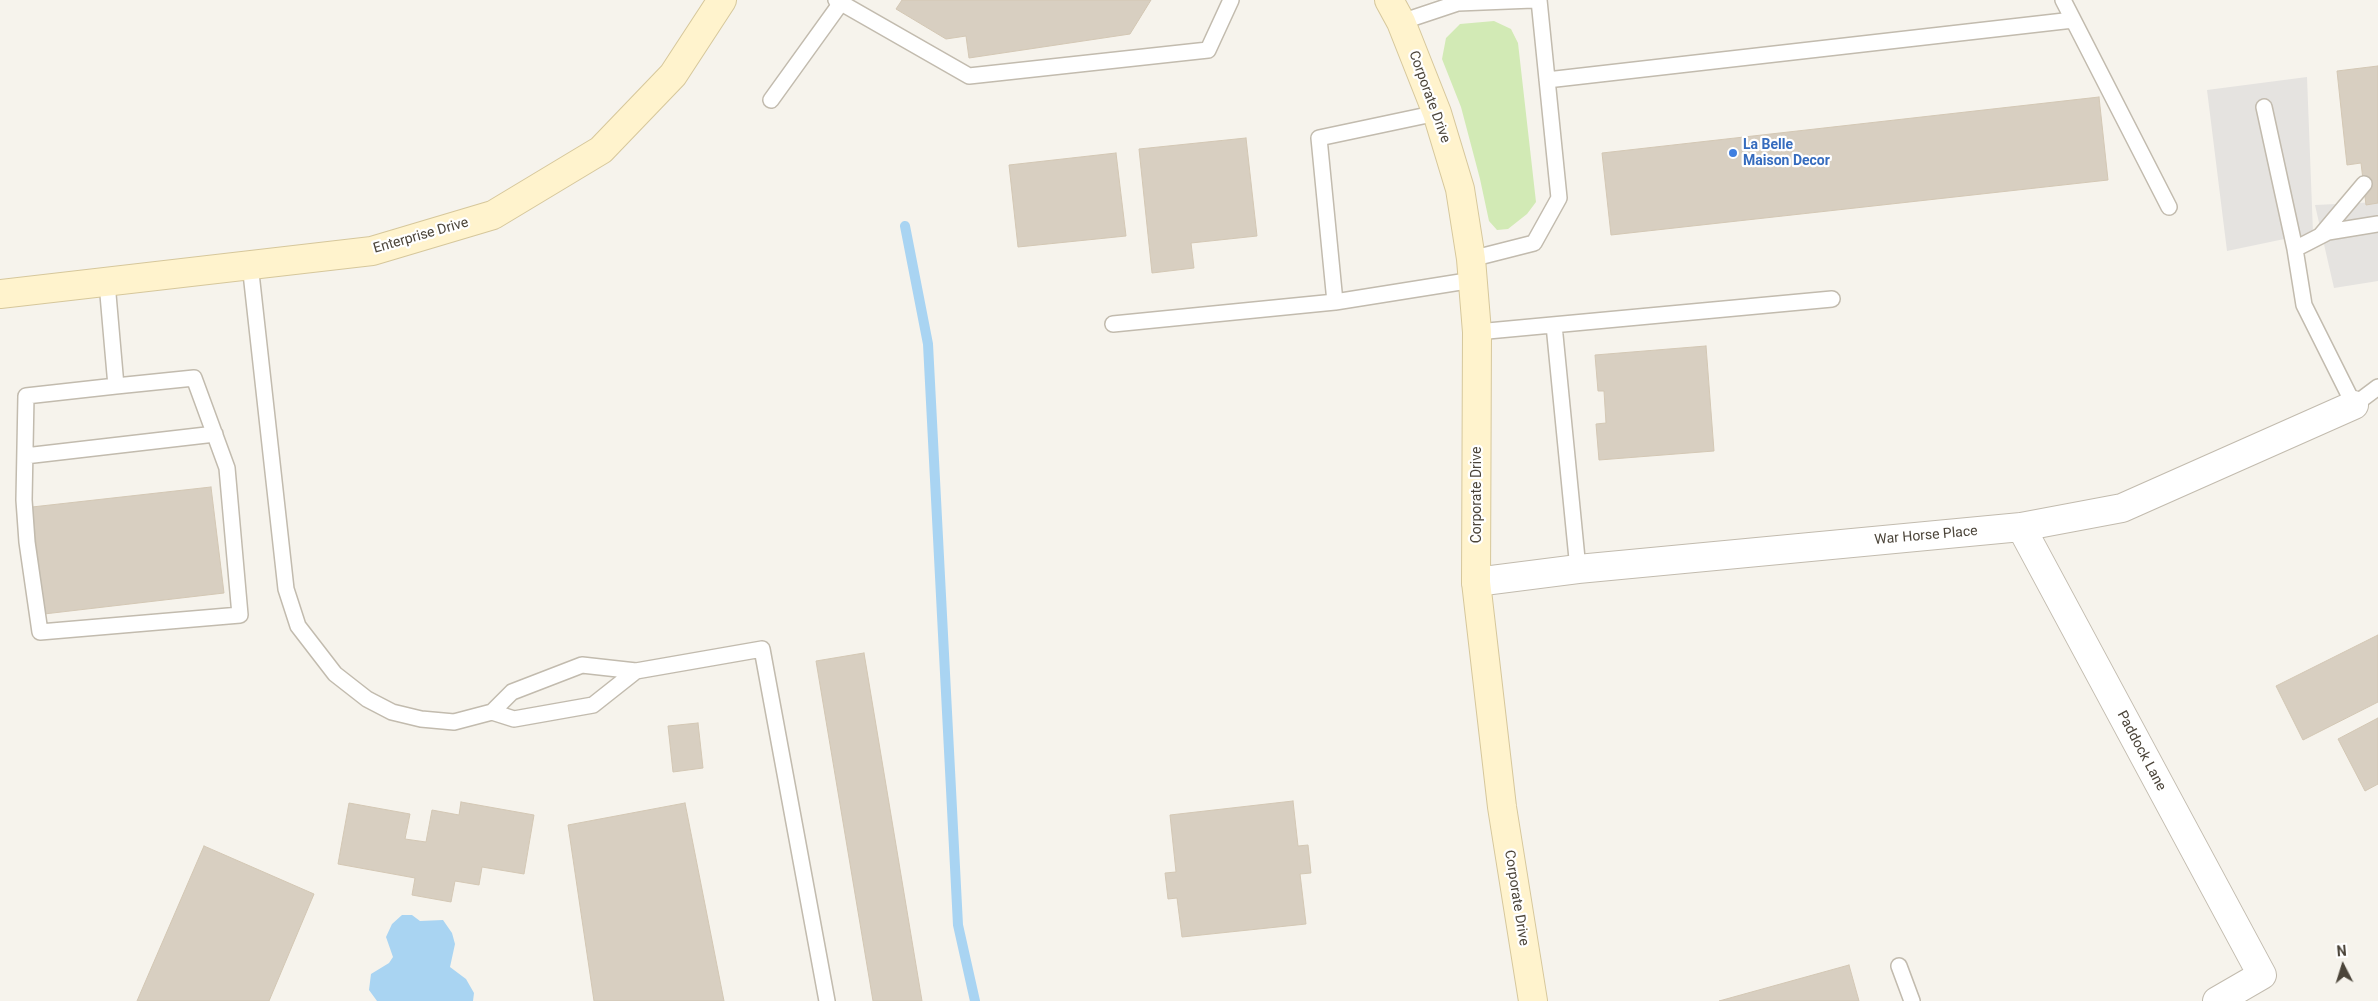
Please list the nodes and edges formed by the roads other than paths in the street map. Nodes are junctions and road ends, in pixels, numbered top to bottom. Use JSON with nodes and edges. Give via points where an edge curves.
{"nodes":[{"id":1,"x":722,"y":0,"type":"edge"},
{"id":2,"x":1232,"y":0,"type":"edge"},
{"id":3,"x":1533,"y":0,"type":"edge"},
{"id":4,"x":1539,"y":0,"type":"edge"},
{"id":5,"x":2063,"y":0,"type":"edge"},
{"id":6,"x":841,"y":1,"type":"edge"},
{"id":7,"x":1395,"y":11,"type":"edge"},
{"id":8,"x":2073,"y":20,"type":"junction"},
{"id":9,"x":1547,"y":80,"type":"junction"},
{"id":10,"x":771,"y":100,"type":"dead end"},
{"id":11,"x":2264,"y":107,"type":"dead end"},
{"id":12,"x":1437,"y":113,"type":"junction"},
{"id":13,"x":2364,"y":184,"type":"dead end"},
{"id":14,"x":2169,"y":206,"type":"dead end"},
{"id":15,"x":2378,"y":224,"type":"edge"},
{"id":16,"x":2320,"y":237,"type":"junction"},
{"id":17,"x":2295,"y":249,"type":"junction"},
{"id":18,"x":250,"y":264,"type":"junction"},
{"id":19,"x":1472,"y":270,"type":"junction"},
{"id":20,"x":107,"y":283,"type":"junction"},
{"id":21,"x":0,"y":294,"type":"edge"},
{"id":22,"x":1832,"y":299,"type":"dead end"},
{"id":23,"x":1335,"y":302,"type":"junction"},
{"id":24,"x":1113,"y":324,"type":"dead end"},
{"id":25,"x":1554,"y":325,"type":"junction"},
{"id":26,"x":1477,"y":332,"type":"junction"},
{"id":27,"x":116,"y":386,"type":"junction"},
{"id":28,"x":2378,"y":387,"type":"edge"},
{"id":29,"x":2354,"y":405,"type":"junction"},
{"id":30,"x":215,"y":434,"type":"junction"},
{"id":31,"x":25,"y":456,"type":"junction"},
{"id":32,"x":2021,"y":527,"type":"junction"},
{"id":33,"x":1578,"y":569,"type":"junction"},
{"id":34,"x":1476,"y":582,"type":"junction"},
{"id":35,"x":636,"y":671,"type":"junction"},
{"id":36,"x":492,"y":712,"type":"junction"},
{"id":37,"x":1899,"y":966,"type":"dead end"},
{"id":38,"x":827,"y":1001,"type":"edge"},
{"id":39,"x":1533,"y":1001,"type":"edge"},
{"id":40,"x":1912,"y":1001,"type":"edge"},
{"id":41,"x":2217,"y":1001,"type":"edge"}],
"edges":[{"from":1,"to":18,"type":"street","name":"Enterprise Drive","via":[[673,75],[601,150],[493,215],[372,251]]},
{"from":2,"to":6,"type":"lane","via":[[1208,50],[969,76]]},
{"from":3,"to":7,"type":"lane","via":[[1458,3]]},
{"from":4,"to":9,"type":"lane"},
{"from":5,"to":8,"type":"lane"},
{"from":6,"to":10,"type":"lane"},
{"from":7,"to":12,"type":"street","name":"Corporate Drive"},
{"from":8,"to":9,"type":"lane"},
{"from":8,"to":14,"type":"lane"},
{"from":9,"to":19,"type":"lane","via":[[1559,198],[1534,243]]},
{"from":11,"to":17,"type":"lane"},
{"from":12,"to":19,"type":"street","name":"Corporate Drive","via":[[1460,189]]},
{"from":12,"to":23,"type":"lane","via":[[1319,138]]},
{"from":13,"to":16,"type":"lane"},
{"from":15,"to":16,"type":"lane","via":[[2328,232]]},
{"from":16,"to":17,"type":"lane"},
{"from":17,"to":29,"type":"lane","via":[[2304,305]]},
{"from":18,"to":20,"type":"street","name":"Enterprise Drive"},
{"from":18,"to":36,"type":"lane","via":[[286,589],[298,626],[335,674],[367,699],[392,712],[454,722]]},
{"from":19,"to":23,"type":"lane"},
{"from":19,"to":26,"type":"street","name":"Corporate Drive"},
{"from":20,"to":21,"type":"street","name":"Enterprise Drive"},
{"from":20,"to":27,"type":"lane"},
{"from":22,"to":25,"type":"lane"},
{"from":23,"to":24,"type":"lane"},
{"from":25,"to":26,"type":"lane"},
{"from":25,"to":33,"type":"lane"},
{"from":26,"to":34,"type":"street","name":"Corporate Drive"},
{"from":27,"to":30,"type":"lane","via":[[194,378]]},
{"from":27,"to":31,"type":"lane","via":[[26,396]]},
{"from":28,"to":29,"type":"lane"},
{"from":29,"to":32,"type":"street","name":"War Horse Place","via":[[2122,508]]},
{"from":30,"to":31,"type":"lane"},
{"from":30,"to":31,"type":"lane","via":[[227,468],[240,616],[40,632],[27,542]]},
{"from":32,"to":33,"type":"street","name":"War Horse Place"},
{"from":32,"to":41,"type":"street","name":"Paddock Lane","via":[[2262,975]]},
{"from":33,"to":34,"type":"street","name":"War Horse Place"},
{"from":34,"to":39,"type":"street","name":"Corporate Drive","via":[[1502,807]]},
{"from":35,"to":36,"type":"lane","via":[[582,665],[512,692]]},
{"from":35,"to":36,"type":"lane","via":[[593,705],[514,719]]},
{"from":35,"to":38,"type":"lane","via":[[762,649]]},
{"from":37,"to":40,"type":"lane"}]}
